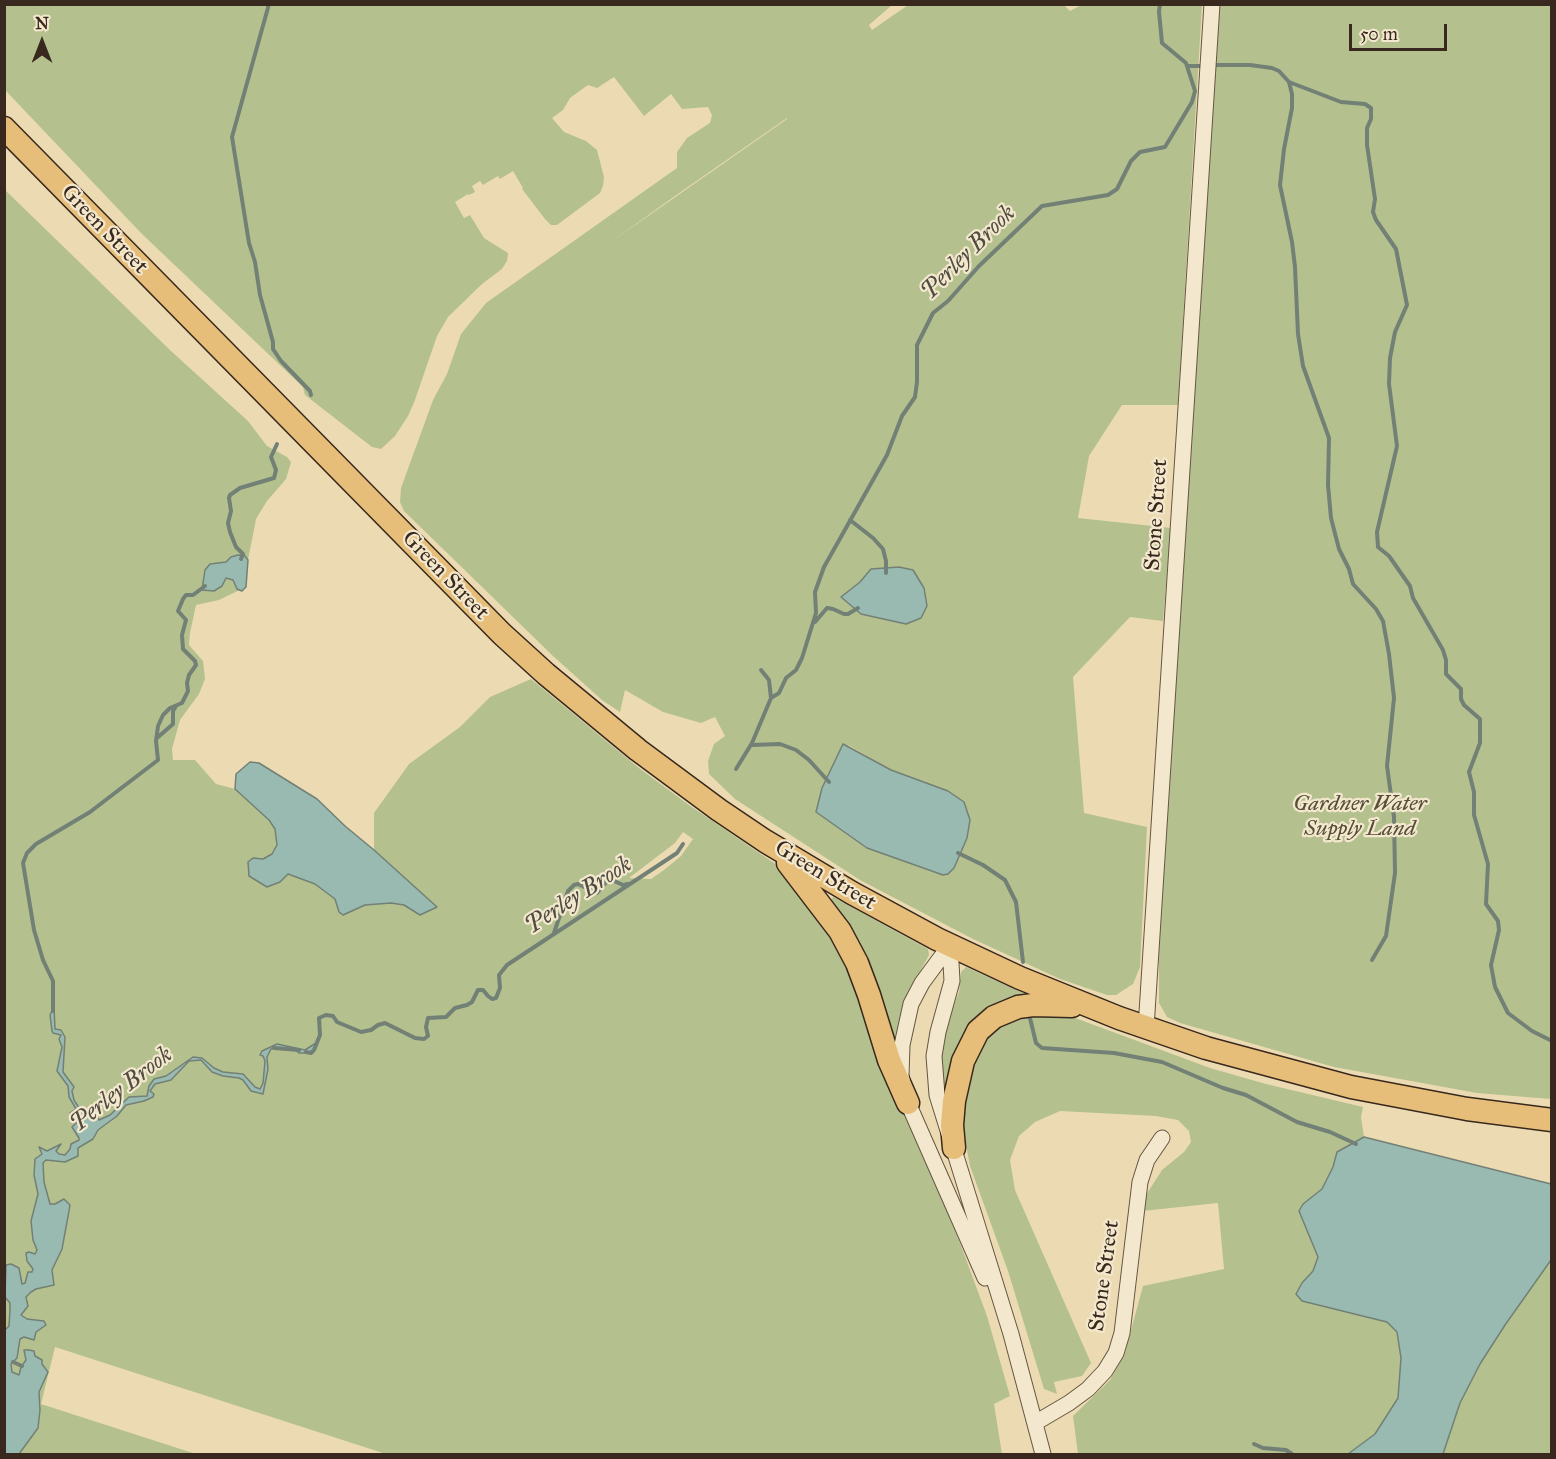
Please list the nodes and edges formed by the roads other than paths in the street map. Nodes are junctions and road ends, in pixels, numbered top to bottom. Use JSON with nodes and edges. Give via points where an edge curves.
{"nodes":[{"id":1,"x":1212,"y":4,"type":"edge"},
{"id":2,"x":4,"y":128,"type":"edge"},
{"id":3,"x":773,"y":846,"type":"junction"},
{"id":4,"x":950,"y":945,"type":"junction"},
{"id":5,"x":1088,"y":1006,"type":"junction"},
{"id":6,"x":1146,"y":1028,"type":"junction"},
{"id":7,"x":908,"y":1103,"type":"junction"},
{"id":8,"x":1551,"y":1120,"type":"edge"},
{"id":9,"x":1162,"y":1138,"type":"dead end"},
{"id":10,"x":954,"y":1148,"type":"junction"},
{"id":11,"x":1022,"y":1375,"type":"junction"},
{"id":12,"x":1035,"y":1423,"type":"junction"},
{"id":13,"x":1043,"y":1455,"type":"edge"}],
"edges":[{"from":1,"to":6,"type":"street","name":"Stone Street"},
{"from":2,"to":3,"type":"highway","name":"Green Street","via":[[502,634],[629,742]]},
{"from":3,"to":4,"type":"highway","name":"Green Street"},
{"from":3,"to":7,"type":"highway","via":[[821,904],[852,952]]},
{"from":4,"to":5,"type":"highway","name":"Green Street"},
{"from":4,"to":7,"type":"street","via":[[915,995],[905,1024],[901,1069]]},
{"from":4,"to":10,"type":"street","via":[[952,981],[938,1032],[934,1065],[939,1105]]},
{"from":5,"to":6,"type":"highway","name":"Green Street"},
{"from":5,"to":10,"type":"highway","via":[[1018,1007],[984,1024],[968,1047],[959,1075],[952,1113]]},
{"from":6,"to":8,"type":"highway","name":"Green Street","via":[[1351,1087]]},
{"from":7,"to":11,"type":"street","via":[[996,1305]]},
{"from":9,"to":12,"type":"street","name":"Stone Street","via":[[1147,1160],[1140,1182],[1122,1333],[1116,1353],[1088,1389]]},
{"from":10,"to":11,"type":"street"},
{"from":11,"to":12,"type":"street"},
{"from":12,"to":13,"type":"street"}]}
